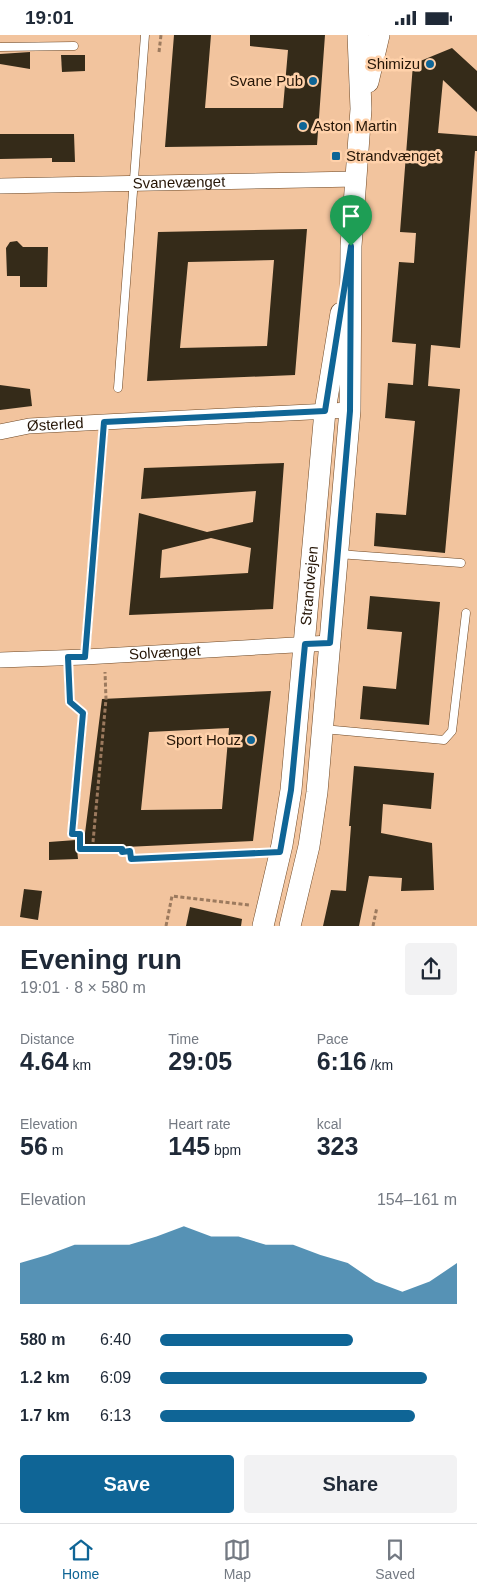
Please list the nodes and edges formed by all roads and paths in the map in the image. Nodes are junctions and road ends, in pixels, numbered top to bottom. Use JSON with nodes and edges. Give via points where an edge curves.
{"nodes":[{"id":1,"x":145,"y":35,"type":"edge"},
{"id":2,"x":358,"y":35,"type":"edge"},
{"id":3,"x":379,"y":35,"type":"edge"},
{"id":4,"x":74,"y":45,"type":"dead end"},
{"id":5,"x":0,"y":47,"type":"edge"},
{"id":6,"x":361,"y":109,"type":"junction"},
{"id":7,"x":357,"y":179,"type":"junction"},
{"id":8,"x":134,"y":183,"type":"junction"},
{"id":9,"x":0,"y":186,"type":"edge"},
{"id":10,"x":351,"y":246,"type":"junction"},
{"id":11,"x":118,"y":388,"type":"dead end"},
{"id":12,"x":325,"y":411,"type":"junction"},
{"id":13,"x":350,"y":411,"type":"junction"},
{"id":14,"x":104,"y":422,"type":"junction"},
{"id":15,"x":0,"y":431,"type":"edge"},
{"id":16,"x":338,"y":554,"type":"junction"},
{"id":17,"x":461,"y":563,"type":"dead end"},
{"id":18,"x":466,"y":613,"type":"dead end"},
{"id":19,"x":330,"y":643,"type":"junction"},
{"id":20,"x":305,"y":644,"type":"junction"},
{"id":21,"x":104,"y":656,"type":"junction"},
{"id":22,"x":68,"y":657,"type":"junction"},
{"id":23,"x":85,"y":657,"type":"junction"},
{"id":24,"x":0,"y":660,"type":"edge"},
{"id":25,"x":323,"y":729,"type":"junction"},
{"id":26,"x":72,"y":834,"type":"joint"},
{"id":27,"x":93,"y":842,"type":"dead end"},
{"id":28,"x":280,"y":852,"type":"junction"},
{"id":29,"x":377,"y":907,"type":"dead end"},
{"id":30,"x":265,"y":916,"type":"edge"},
{"id":31,"x":166,"y":925,"type":"edge"},
{"id":32,"x":290,"y":925,"type":"edge"},
{"id":33,"x":373,"y":925,"type":"edge"}],
"edges":[{"from":1,"to":8,"type":"lane"},
{"from":2,"to":6,"type":"street","name":"Strandvejen"},
{"from":3,"to":6,"type":"street","name":"Strandvejen"},
{"from":4,"to":5,"type":"lane"},
{"from":6,"to":7,"type":"street","name":"Strandvejen"},
{"from":7,"to":8,"type":"street","name":"Svanevænget"},
{"from":7,"to":10,"type":"street","name":"Strandvejen"},
{"from":8,"to":9,"type":"street","name":"Svanevænget"},
{"from":8,"to":11,"type":"lane"},
{"from":10,"to":12,"type":"street","name":"Strandvejen"},
{"from":10,"to":13,"type":"street","name":"Strandvejen"},
{"from":12,"to":13,"type":"street","name":"Østerled"},
{"from":12,"to":14,"type":"street","name":"Østerled"},
{"from":12,"to":20,"type":"street","name":"Strandvejen"},
{"from":13,"to":16,"type":"street","name":"Strandvejen"},
{"from":14,"to":15,"type":"street","name":"Østerled"},
{"from":14,"to":23,"type":"lane"},
{"from":16,"to":17,"type":"lane"},
{"from":16,"to":19,"type":"street","name":"Strandvejen"},
{"from":18,"to":25,"type":"lane","via":[[452,731],[444,740]]},
{"from":19,"to":20,"type":"street","name":"Solvænget"},
{"from":19,"to":25,"type":"street","name":"Strandvejen"},
{"from":20,"to":21,"type":"street","name":"Solvænget"},
{"from":20,"to":28,"type":"street","name":"Strandvejen","via":[[291,790]]},
{"from":21,"to":23,"type":"street","name":"Solvænget"},
{"from":21,"to":27,"type":"path","via":[[106,699]]},
{"from":22,"to":23,"type":"street","name":"Solvænget"},
{"from":22,"to":24,"type":"street","name":"Solvænget"},
{"from":22,"to":26,"type":"lane","via":[[70,702],[83,713]]},
{"from":25,"to":32,"type":"street","name":"Strandvejen","via":[[309,846]]},
{"from":26,"to":28,"type":"path","via":[[80,834],[80,849],[122,849],[122,852],[130,851],[131,859]]},
{"from":28,"to":30,"type":"street","name":"Strandvejen"},
{"from":29,"to":33,"type":"path"},
{"from":30,"to":31,"type":"path","via":[[172,896]]}]}
